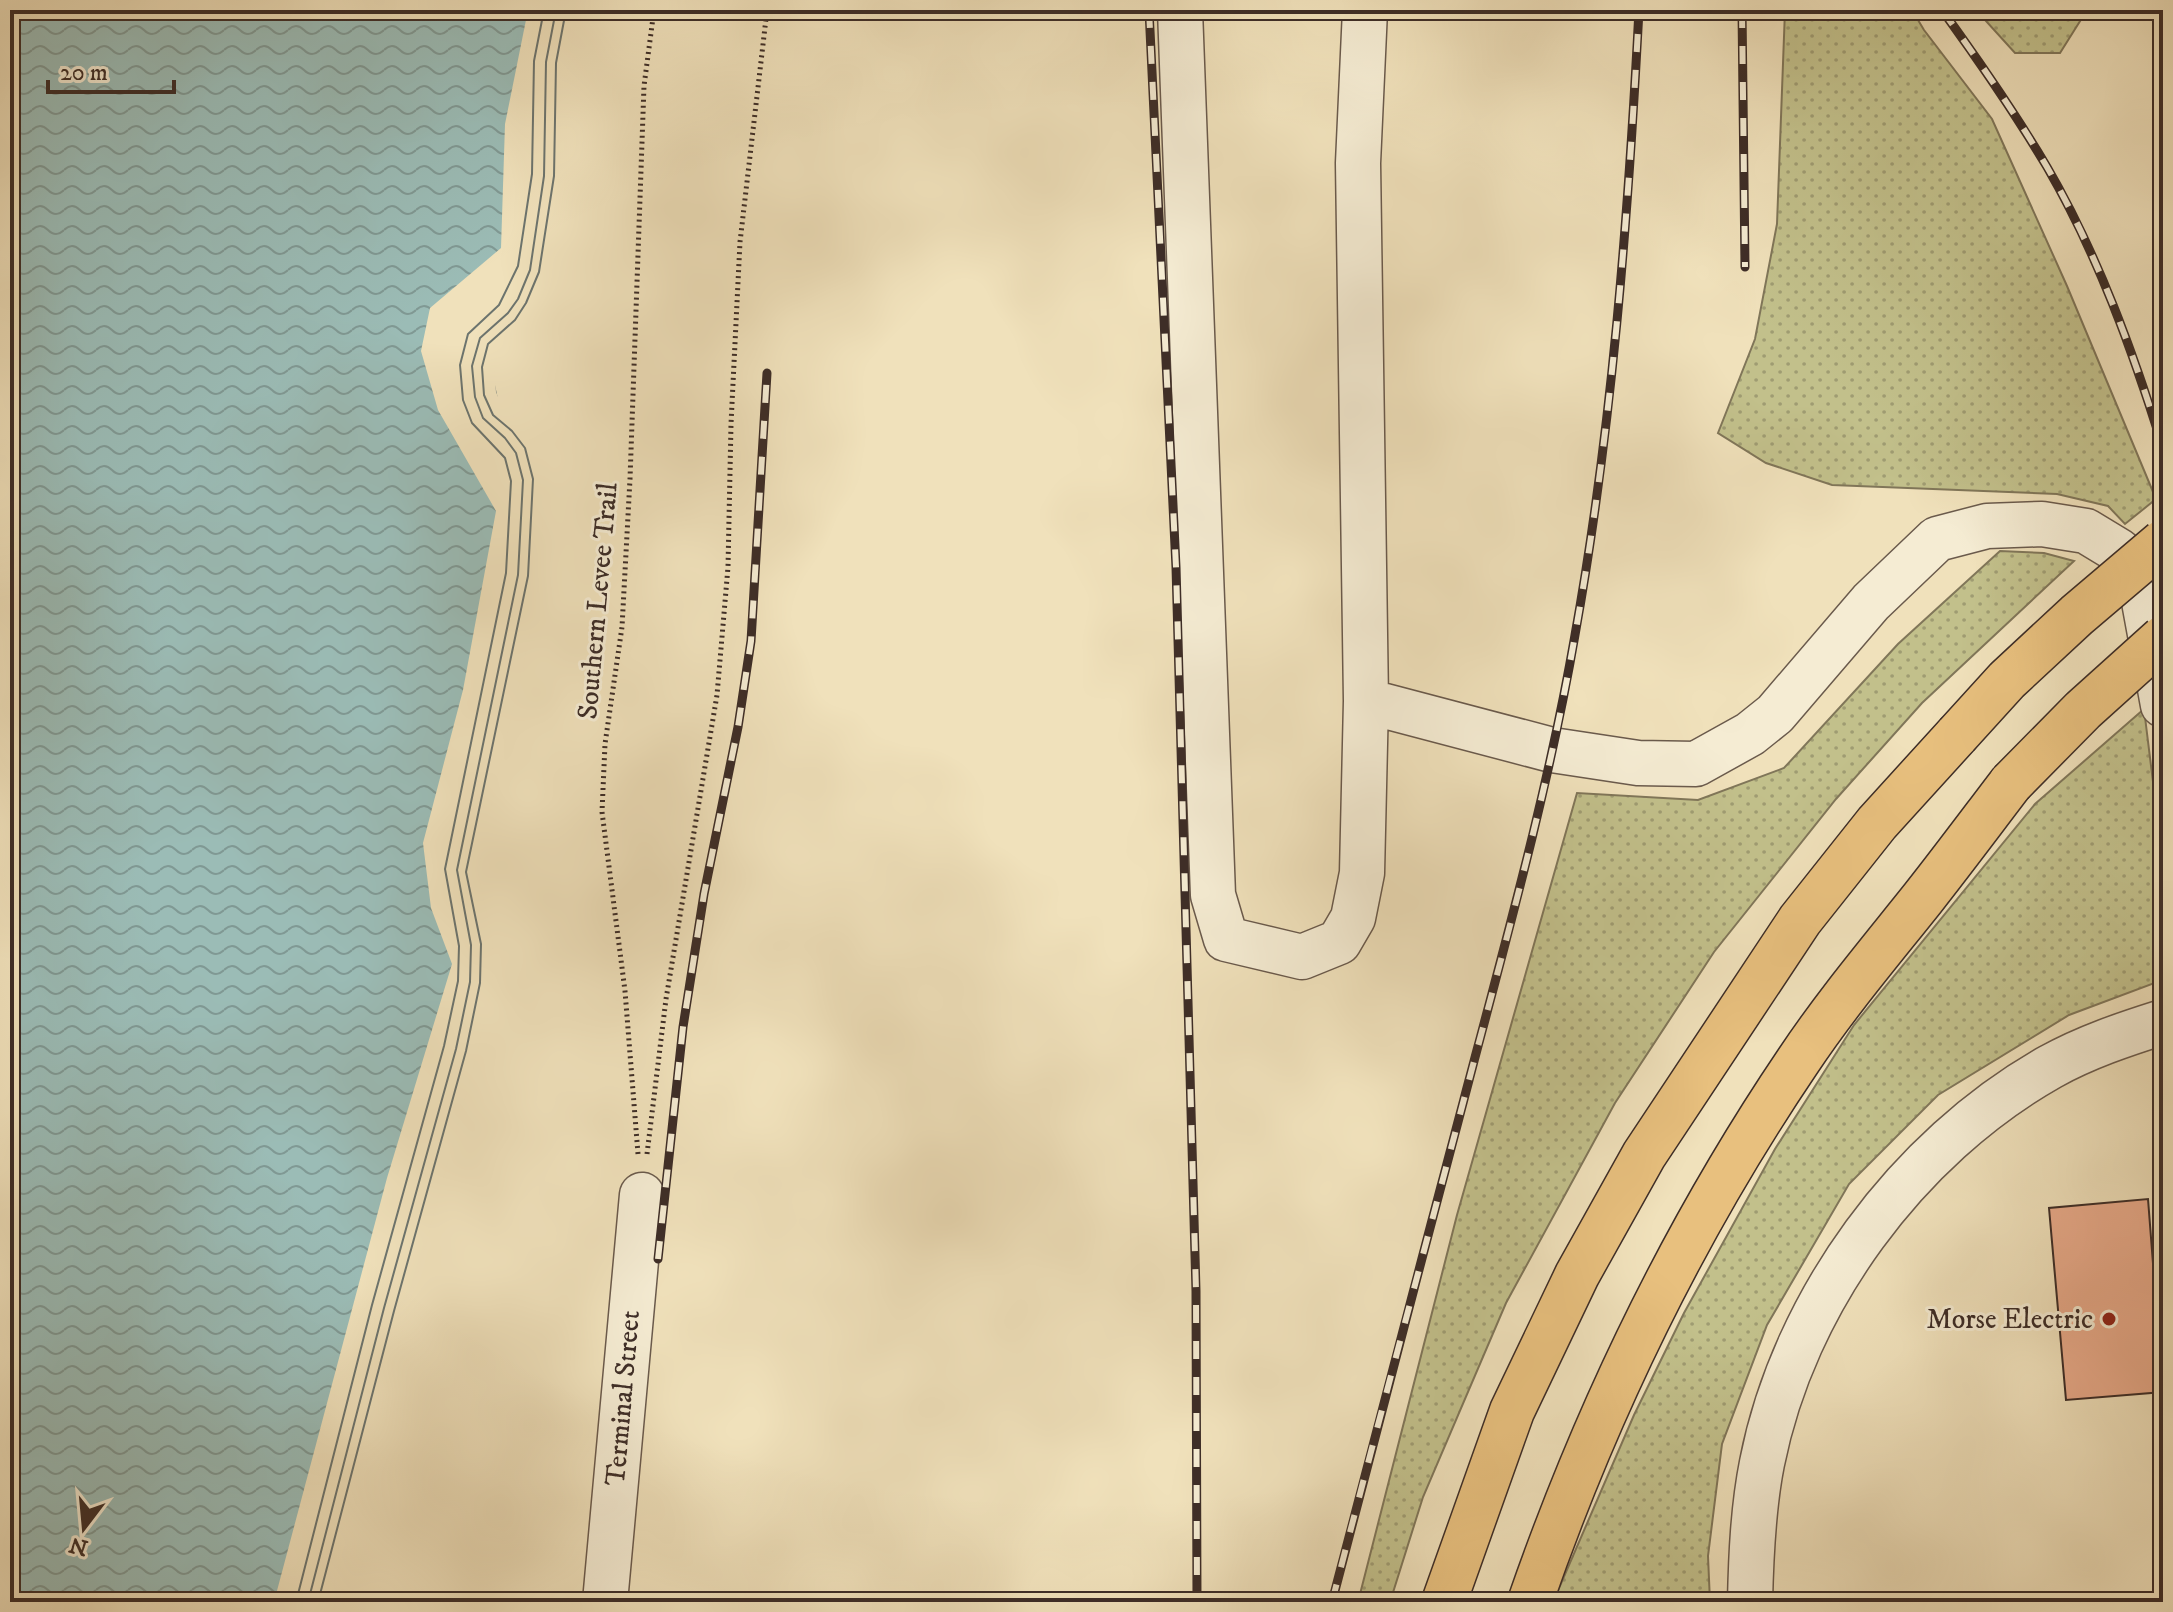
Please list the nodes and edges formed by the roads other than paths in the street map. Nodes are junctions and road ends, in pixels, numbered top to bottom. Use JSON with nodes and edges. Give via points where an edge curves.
{"nodes":[{"id":1,"x":1180,"y":10,"type":"edge"},
{"id":2,"x":1365,"y":10,"type":"edge"},
{"id":3,"x":2163,"y":542,"type":"edge"},
{"id":4,"x":2163,"y":638,"type":"edge"},
{"id":5,"x":1366,"y":701,"type":"junction"},
{"id":6,"x":2163,"y":705,"type":"edge"},
{"id":7,"x":2163,"y":1022,"type":"edge"},
{"id":8,"x":642,"y":1195,"type":"road end"},
{"id":9,"x":605,"y":1602,"type":"edge"},
{"id":10,"x":1444,"y":1602,"type":"edge"},
{"id":11,"x":1530,"y":1602,"type":"edge"},
{"id":12,"x":1750,"y":1602,"type":"edge"}],
"edges":[{"from":1,"to":5,"type":"street","via":[[1213,895],[1226,939],[1302,957],[1339,942],[1353,918],[1362,873]]},
{"from":2,"to":5,"type":"street","via":[[1358,163]]},
{"from":3,"to":10,"type":"highway","bridge":true,"via":[[2007,680],[1877,823],[1800,920],[1644,1155],[1577,1275],[1512,1411]]},
{"from":4,"to":11,"type":"highway","bridge":true,"via":[[2011,783],[1798,1061],[1683,1252],[1589,1447]]},
{"from":5,"to":6,"type":"street","via":[[1552,750],[1638,763],[1696,764],[1775,714],[1871,602],[1937,539],[1987,526],[2042,524],[2086,531],[2119,551],[2141,585]]},
{"from":7,"to":12,"type":"street","via":[[2112,1038],[2051,1067],[1986,1110],[1941,1147],[1859,1239],[1824,1295],[1779,1402],[1762,1463]]},
{"from":8,"to":9,"type":"street","name":"Terminal Street"}]}
